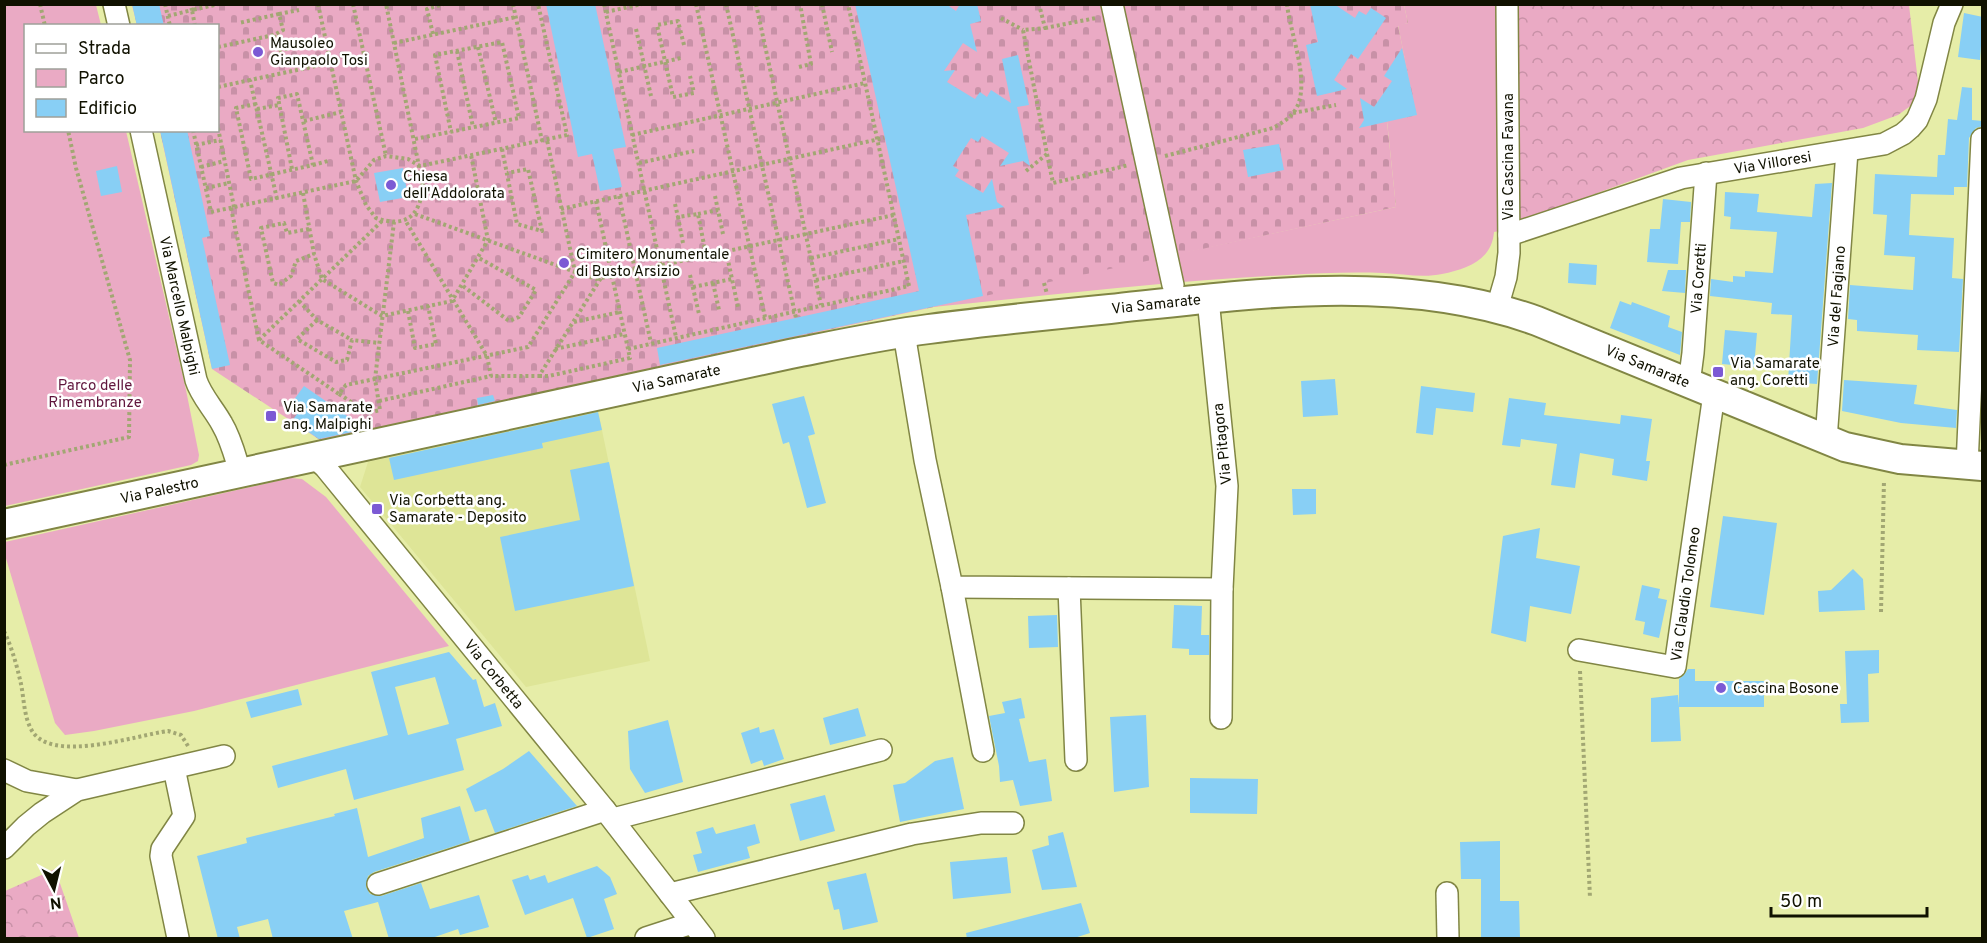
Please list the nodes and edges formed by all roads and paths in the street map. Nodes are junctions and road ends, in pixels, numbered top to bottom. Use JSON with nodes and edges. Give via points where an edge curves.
{"nodes":[{"id":1,"x":40,"y":4,"type":"edge"},
{"id":2,"x":114,"y":4,"type":"edge"},
{"id":3,"x":165,"y":4,"type":"edge"},
{"id":4,"x":190,"y":4,"type":"edge"},
{"id":5,"x":219,"y":4,"type":"edge"},
{"id":6,"x":318,"y":4,"type":"edge"},
{"id":7,"x":353,"y":4,"type":"edge"},
{"id":8,"x":386,"y":4,"type":"edge"},
{"id":9,"x":444,"y":4,"type":"edge"},
{"id":10,"x":513,"y":4,"type":"edge"},
{"id":11,"x":538,"y":4,"type":"edge"},
{"id":12,"x":604,"y":4,"type":"edge"},
{"id":13,"x":642,"y":4,"type":"edge"},
{"id":14,"x":696,"y":4,"type":"edge"},
{"id":15,"x":726,"y":4,"type":"edge"},
{"id":16,"x":756,"y":4,"type":"edge"},
{"id":17,"x":800,"y":4,"type":"edge"},
{"id":18,"x":822,"y":4,"type":"edge"},
{"id":19,"x":848,"y":4,"type":"edge"},
{"id":20,"x":1040,"y":4,"type":"edge"},
{"id":21,"x":1287,"y":4,"type":"edge"},
{"id":22,"x":1507,"y":4,"type":"edge"},
{"id":23,"x":1952,"y":4,"type":"edge"},
{"id":24,"x":1113,"y":9,"type":"edge"},
{"id":25,"x":192,"y":10,"type":"junction"},
{"id":26,"x":299,"y":10,"type":"dead end"},
{"id":27,"x":606,"y":12,"type":"junction"},
{"id":28,"x":279,"y":14,"type":"junction"},
{"id":29,"x":168,"y":16,"type":"junction"},
{"id":30,"x":516,"y":17,"type":"junction"},
{"id":31,"x":1001,"y":18,"type":"dead end"},
{"id":32,"x":239,"y":23,"type":"dead end"},
{"id":33,"x":45,"y":24,"type":"edge"},
{"id":34,"x":119,"y":24,"type":"edge"},
{"id":35,"x":170,"y":24,"type":"edge"},
{"id":36,"x":195,"y":24,"type":"edge"},
{"id":37,"x":1045,"y":28,"type":"junction"},
{"id":38,"x":636,"y":29,"type":"dead end"},
{"id":39,"x":1023,"y":30,"type":"junction"},
{"id":40,"x":433,"y":34,"type":"junction"},
{"id":41,"x":274,"y":35,"type":"junction"},
{"id":42,"x":394,"y":43,"type":"junction"},
{"id":43,"x":303,"y":45,"type":"dead end"},
{"id":44,"x":684,"y":45,"type":"dead end"},
{"id":45,"x":219,"y":47,"type":"edge"},
{"id":46,"x":478,"y":47,"type":"junction"},
{"id":47,"x":457,"y":51,"type":"junction"},
{"id":48,"x":832,"y":52,"type":"dead end"},
{"id":49,"x":681,"y":58,"type":"dead end"},
{"id":50,"x":665,"y":62,"type":"junction"},
{"id":51,"x":330,"y":63,"type":"junction"},
{"id":52,"x":644,"y":66,"type":"junction"},
{"id":53,"x":799,"y":67,"type":"dead end"},
{"id":54,"x":619,"y":72,"type":"junction"},
{"id":55,"x":690,"y":76,"type":"dead end"},
{"id":56,"x":250,"y":80,"type":"junction"},
{"id":57,"x":866,"y":83,"type":"junction"},
{"id":58,"x":219,"y":87,"type":"edge"},
{"id":59,"x":651,"y":96,"type":"dead end"},
{"id":60,"x":778,"y":102,"type":"junction"},
{"id":61,"x":279,"y":105,"type":"junction"},
{"id":62,"x":1336,"y":105,"type":"dead end"},
{"id":63,"x":256,"y":107,"type":"junction"},
{"id":64,"x":749,"y":109,"type":"junction"},
{"id":65,"x":341,"y":112,"type":"junction"},
{"id":66,"x":1292,"y":113,"type":"junction"},
{"id":67,"x":721,"y":115,"type":"junction"},
{"id":68,"x":304,"y":121,"type":"junction"},
{"id":69,"x":496,"y":123,"type":"junction"},
{"id":70,"x":473,"y":127,"type":"junction"},
{"id":71,"x":68,"y":132,"type":"edge"},
{"id":72,"x":141,"y":132,"type":"edge"},
{"id":73,"x":193,"y":132,"type":"edge"},
{"id":74,"x":219,"y":132,"type":"edge"},
{"id":75,"x":451,"y":132,"type":"junction"},
{"id":76,"x":632,"y":135,"type":"junction"},
{"id":77,"x":884,"y":138,"type":"dead end"},
{"id":78,"x":415,"y":139,"type":"junction"},
{"id":79,"x":878,"y":139,"type":"junction"},
{"id":80,"x":1983,"y":139,"type":"edge"},
{"id":81,"x":220,"y":140,"type":"junction"},
{"id":82,"x":544,"y":141,"type":"junction"},
{"id":83,"x":196,"y":146,"type":"junction"},
{"id":84,"x":502,"y":149,"type":"junction"},
{"id":85,"x":694,"y":151,"type":"dead end"},
{"id":86,"x":1847,"y":151,"type":"junction"},
{"id":87,"x":1047,"y":154,"type":"junction"},
{"id":88,"x":471,"y":155,"type":"junction"},
{"id":89,"x":386,"y":156,"type":"junction"},
{"id":90,"x":790,"y":159,"type":"junction"},
{"id":91,"x":224,"y":161,"type":"junction"},
{"id":92,"x":328,"y":161,"type":"dead end"},
{"id":93,"x":1146,"y":162,"type":"junction"},
{"id":94,"x":639,"y":163,"type":"junction"},
{"id":95,"x":313,"y":165,"type":"junction"},
{"id":96,"x":762,"y":165,"type":"junction"},
{"id":97,"x":201,"y":166,"type":"junction"},
{"id":98,"x":420,"y":166,"type":"junction"},
{"id":99,"x":292,"y":169,"type":"junction"},
{"id":100,"x":733,"y":171,"type":"junction"},
{"id":101,"x":1026,"y":171,"type":"dead end"},
{"id":102,"x":507,"y":173,"type":"junction"},
{"id":103,"x":1706,"y":173,"type":"junction"},
{"id":104,"x":271,"y":174,"type":"junction"},
{"id":105,"x":356,"y":181,"type":"junction"},
{"id":106,"x":229,"y":183,"type":"junction"},
{"id":107,"x":206,"y":188,"type":"junction"},
{"id":108,"x":645,"y":190,"type":"junction"},
{"id":109,"x":303,"y":193,"type":"junction"},
{"id":110,"x":619,"y":196,"type":"junction"},
{"id":111,"x":715,"y":196,"type":"dead end"},
{"id":112,"x":277,"y":199,"type":"junction"},
{"id":113,"x":596,"y":201,"type":"junction"},
{"id":114,"x":675,"y":204,"type":"dead end"},
{"id":115,"x":233,"y":207,"type":"junction"},
{"id":116,"x":561,"y":209,"type":"junction"},
{"id":117,"x":718,"y":210,"type":"junction"},
{"id":118,"x":415,"y":214,"type":"junction"},
{"id":119,"x":698,"y":214,"type":"junction"},
{"id":120,"x":894,"y":215,"type":"junction"},
{"id":121,"x":678,"y":217,"type":"junction"},
{"id":122,"x":382,"y":220,"type":"junction"},
{"id":123,"x":405,"y":220,"type":"junction"},
{"id":124,"x":394,"y":222,"type":"junction"},
{"id":125,"x":309,"y":229,"type":"junction"},
{"id":126,"x":723,"y":234,"type":"dead end"},
{"id":127,"x":806,"y":234,"type":"junction"},
{"id":128,"x":1509,"y":235,"type":"junction"},
{"id":129,"x":899,"y":239,"type":"junction"},
{"id":130,"x":488,"y":240,"type":"junction"},
{"id":131,"x":778,"y":240,"type":"junction"},
{"id":132,"x":683,"y":243,"type":"dead end"},
{"id":133,"x":749,"y":246,"type":"junction"},
{"id":134,"x":726,"y":251,"type":"junction"},
{"id":135,"x":314,"y":254,"type":"junction"},
{"id":136,"x":706,"y":255,"type":"junction"},
{"id":137,"x":479,"y":258,"type":"junction"},
{"id":138,"x":811,"y":258,"type":"junction"},
{"id":139,"x":904,"y":261,"type":"junction"},
{"id":140,"x":660,"y":265,"type":"junction"},
{"id":141,"x":635,"y":270,"type":"junction"},
{"id":142,"x":575,"y":272,"type":"junction"},
{"id":143,"x":690,"y":275,"type":"dead end"},
{"id":144,"x":612,"y":276,"type":"junction"},
{"id":145,"x":602,"y":278,"type":"junction"},
{"id":146,"x":322,"y":279,"type":"junction"},
{"id":147,"x":732,"y":279,"type":"junction"},
{"id":148,"x":816,"y":280,"type":"junction"},
{"id":149,"x":713,"y":283,"type":"junction"},
{"id":150,"x":1173,"y":285,"type":"dead end"},
{"id":151,"x":463,"y":286,"type":"junction"},
{"id":152,"x":693,"y":287,"type":"junction"},
{"id":153,"x":1208,"y":299,"type":"junction"},
{"id":154,"x":452,"y":301,"type":"junction"},
{"id":155,"x":299,"y":302,"type":"junction"},
{"id":156,"x":821,"y":305,"type":"junction"},
{"id":157,"x":428,"y":306,"type":"junction"},
{"id":158,"x":738,"y":307,"type":"dead end"},
{"id":159,"x":1497,"y":308,"type":"junction"},
{"id":160,"x":719,"y":310,"type":"dead end"},
{"id":161,"x":408,"y":311,"type":"junction"},
{"id":162,"x":794,"y":311,"type":"junction"},
{"id":163,"x":620,"y":312,"type":"junction"},
{"id":164,"x":699,"y":314,"type":"dead end"},
{"id":165,"x":382,"y":316,"type":"junction"},
{"id":166,"x":765,"y":317,"type":"junction"},
{"id":167,"x":796,"y":318,"type":"dead end"},
{"id":168,"x":317,"y":320,"type":"junction"},
{"id":169,"x":573,"y":322,"type":"junction"},
{"id":170,"x":904,"y":333,"type":"junction"},
{"id":171,"x":624,"y":334,"type":"junction"},
{"id":172,"x":676,"y":337,"type":"junction"},
{"id":173,"x":259,"y":340,"type":"junction"},
{"id":174,"x":352,"y":340,"type":"junction"},
{"id":175,"x":379,"y":343,"type":"junction"},
{"id":176,"x":651,"y":343,"type":"junction"},
{"id":177,"x":555,"y":349,"type":"junction"},
{"id":178,"x":628,"y":349,"type":"junction"},
{"id":179,"x":487,"y":356,"type":"junction"},
{"id":180,"x":491,"y":376,"type":"junction"},
{"id":181,"x":539,"y":376,"type":"junction"},
{"id":182,"x":375,"y":379,"type":"junction"},
{"id":183,"x":1701,"y":389,"type":"junction"},
{"id":184,"x":339,"y":394,"type":"junction"},
{"id":185,"x":378,"y":401,"type":"junction"},
{"id":186,"x":1826,"y":440,"type":"junction"},
{"id":187,"x":314,"y":457,"type":"junction"},
{"id":188,"x":1885,"y":457,"type":"junction"},
{"id":189,"x":4,"y":465,"type":"edge"},
{"id":190,"x":1975,"y":465,"type":"edge"},
{"id":191,"x":240,"y":472,"type":"junction"},
{"id":192,"x":4,"y":524,"type":"edge"},
{"id":193,"x":952,"y":587,"type":"junction"},
{"id":194,"x":1069,"y":588,"type":"junction"},
{"id":195,"x":1221,"y":589,"type":"junction"},
{"id":196,"x":1881,"y":612,"type":"dead end"},
{"id":197,"x":4,"y":631,"type":"edge"},
{"id":198,"x":1579,"y":650,"type":"joint"},
{"id":199,"x":1221,"y":718,"type":"dead end"},
{"id":200,"x":880,"y":750,"type":"dead end"},
{"id":201,"x":983,"y":751,"type":"dead end"},
{"id":202,"x":224,"y":756,"type":"dead end"},
{"id":203,"x":1076,"y":760,"type":"dead end"},
{"id":204,"x":184,"y":766,"type":"junction"},
{"id":205,"x":4,"y":770,"type":"edge"},
{"id":206,"x":77,"y":790,"type":"junction"},
{"id":207,"x":609,"y":815,"type":"junction"},
{"id":208,"x":1013,"y":823,"type":"dead end"},
{"id":209,"x":4,"y":848,"type":"edge"},
{"id":210,"x":378,"y":884,"type":"dead end"},
{"id":211,"x":1447,"y":893,"type":"dead end"},
{"id":212,"x":670,"y":894,"type":"junction"},
{"id":213,"x":1590,"y":898,"type":"dead end"},
{"id":214,"x":698,"y":931,"type":"edge"},
{"id":215,"x":178,"y":939,"type":"edge"},
{"id":216,"x":646,"y":939,"type":"edge"},
{"id":217,"x":1449,"y":939,"type":"edge"}],
"edges":[{"from":1,"to":33,"type":"path"},
{"from":2,"to":34,"type":"street"},
{"from":3,"to":29,"type":"path"},
{"from":4,"to":25,"type":"path"},
{"from":5,"to":25,"type":"path"},
{"from":6,"to":51,"type":"path"},
{"from":7,"to":89,"type":"path"},
{"from":8,"to":42,"type":"path"},
{"from":9,"to":40,"type":"path","via":[[427,9]]},
{"from":10,"to":30,"type":"path"},
{"from":11,"to":82,"type":"path","via":[[567,135]]},
{"from":12,"to":27,"type":"path"},
{"from":13,"to":27,"type":"path"},
{"from":14,"to":67,"type":"path"},
{"from":15,"to":64,"type":"path"},
{"from":16,"to":60,"type":"path"},
{"from":17,"to":53,"type":"path","via":[[811,64]]},
{"from":18,"to":48,"type":"path"},
{"from":19,"to":57,"type":"path"},
{"from":20,"to":37,"type":"path"},
{"from":21,"to":66,"type":"path","via":[[1301,82],[1300,97]]},
{"from":22,"to":128,"type":"street","name":"Via Cascina Favana"},
{"from":23,"to":86,"type":"street","name":"Via Villoresi","via":[[1917,120],[1894,140]]},
{"from":24,"to":37,"type":"path"},
{"from":24,"to":93,"type":"street"},
{"from":25,"to":29,"type":"path"},
{"from":25,"to":36,"type":"path"},
{"from":26,"to":28,"type":"path"},
{"from":27,"to":54,"type":"path"},
{"from":28,"to":32,"type":"path"},
{"from":28,"to":41,"type":"path","via":[[283,30]]},
{"from":29,"to":35,"type":"path"},
{"from":30,"to":40,"type":"path"},
{"from":30,"to":82,"type":"path"},
{"from":31,"to":39,"type":"path"},
{"from":37,"to":39,"type":"path"},
{"from":38,"to":52,"type":"path"},
{"from":39,"to":87,"type":"path"},
{"from":40,"to":42,"type":"path"},
{"from":41,"to":43,"type":"path","via":[[277,51]]},
{"from":41,"to":45,"type":"path"},
{"from":42,"to":78,"type":"path"},
{"from":44,"to":50,"type":"path","via":[[678,21],[657,25]]},
{"from":46,"to":47,"type":"path"},
{"from":46,"to":69,"type":"path"},
{"from":46,"to":69,"type":"path","via":[[502,42],[519,118]]},
{"from":47,"to":70,"type":"path"},
{"from":47,"to":75,"type":"path","via":[[435,55]]},
{"from":49,"to":50,"type":"path"},
{"from":50,"to":52,"type":"path"},
{"from":50,"to":55,"type":"path","via":[[673,97],[694,93]]},
{"from":51,"to":56,"type":"path"},
{"from":51,"to":65,"type":"path"},
{"from":52,"to":54,"type":"path"},
{"from":52,"to":59,"type":"path"},
{"from":54,"to":76,"type":"path"},
{"from":56,"to":58,"type":"path"},
{"from":56,"to":63,"type":"path"},
{"from":57,"to":60,"type":"path"},
{"from":57,"to":79,"type":"path"},
{"from":60,"to":64,"type":"path"},
{"from":60,"to":90,"type":"path"},
{"from":61,"to":63,"type":"path"},
{"from":61,"to":68,"type":"path","via":[[278,98],[297,94]]},
{"from":61,"to":99,"type":"path"},
{"from":62,"to":66,"type":"path"},
{"from":63,"to":104,"type":"path"},
{"from":63,"to":104,"type":"path","via":[[236,108],[251,178]]},
{"from":64,"to":67,"type":"path"},
{"from":64,"to":96,"type":"path"},
{"from":65,"to":68,"type":"path"},
{"from":65,"to":105,"type":"path"},
{"from":66,"to":93,"type":"path","via":[[1272,128]]},
{"from":67,"to":76,"type":"path"},
{"from":67,"to":100,"type":"path"},
{"from":68,"to":95,"type":"path"},
{"from":69,"to":70,"type":"path"},
{"from":70,"to":75,"type":"path"},
{"from":71,"to":189,"type":"path","via":[[130,360],[129,436]]},
{"from":72,"to":191,"type":"street","name":"Via Marcello Malpighi","via":[[195,380],[224,426]]},
{"from":73,"to":83,"type":"path"},
{"from":74,"to":81,"type":"path"},
{"from":75,"to":78,"type":"path"},
{"from":76,"to":94,"type":"path"},
{"from":77,"to":79,"type":"path"},
{"from":78,"to":98,"type":"path"},
{"from":79,"to":90,"type":"path"},
{"from":79,"to":120,"type":"path"},
{"from":80,"to":190,"type":"street"},
{"from":81,"to":83,"type":"path"},
{"from":81,"to":91,"type":"path"},
{"from":82,"to":84,"type":"path"},
{"from":82,"to":116,"type":"path"},
{"from":83,"to":97,"type":"path"},
{"from":84,"to":88,"type":"path"},
{"from":84,"to":102,"type":"path"},
{"from":85,"to":94,"type":"path"},
{"from":86,"to":103,"type":"street","name":"Via Villoresi"},
{"from":86,"to":186,"type":"street","name":"Via del Fagiano"},
{"from":87,"to":93,"type":"path","via":[[1053,183]]},
{"from":87,"to":101,"type":"path"},
{"from":88,"to":98,"type":"path"},
{"from":88,"to":130,"type":"path"},
{"from":89,"to":98,"type":"path","via":[[408,159]]},
{"from":89,"to":105,"type":"path","via":[[374,160]]},
{"from":90,"to":96,"type":"path"},
{"from":90,"to":127,"type":"path"},
{"from":91,"to":97,"type":"path"},
{"from":91,"to":106,"type":"path"},
{"from":92,"to":95,"type":"path"},
{"from":93,"to":150,"type":"street"},
{"from":94,"to":108,"type":"path"},
{"from":95,"to":99,"type":"path"},
{"from":96,"to":100,"type":"path"},
{"from":96,"to":131,"type":"path"},
{"from":97,"to":107,"type":"path"},
{"from":98,"to":118,"type":"path","via":[[422,200]]},
{"from":99,"to":104,"type":"path"},
{"from":100,"to":108,"type":"path"},
{"from":100,"to":133,"type":"path"},
{"from":102,"to":102,"type":"path","via":[[517,224],[542,231],[528,169]]},
{"from":103,"to":128,"type":"street","name":"Via Villoresi"},
{"from":103,"to":183,"type":"street","name":"Via Coretti","via":[[1693,353]]},
{"from":104,"to":112,"type":"path"},
{"from":105,"to":109,"type":"path"},
{"from":105,"to":122,"type":"path","via":[[371,212]]},
{"from":106,"to":107,"type":"path"},
{"from":106,"to":115,"type":"path"},
{"from":107,"to":115,"type":"path","via":[[211,212]]},
{"from":108,"to":110,"type":"path"},
{"from":108,"to":140,"type":"path"},
{"from":109,"to":112,"type":"path"},
{"from":109,"to":125,"type":"path"},
{"from":110,"to":113,"type":"path"},
{"from":110,"to":141,"type":"path"},
{"from":111,"to":117,"type":"path"},
{"from":112,"to":115,"type":"path"},
{"from":113,"to":116,"type":"path"},
{"from":113,"to":144,"type":"path"},
{"from":114,"to":121,"type":"path"},
{"from":115,"to":173,"type":"path"},
{"from":116,"to":142,"type":"path"},
{"from":117,"to":119,"type":"path"},
{"from":117,"to":126,"type":"path"},
{"from":118,"to":123,"type":"path"},
{"from":118,"to":130,"type":"path"},
{"from":119,"to":121,"type":"path"},
{"from":119,"to":136,"type":"path"},
{"from":120,"to":127,"type":"path"},
{"from":120,"to":129,"type":"path"},
{"from":121,"to":132,"type":"path"},
{"from":122,"to":124,"type":"path"},
{"from":122,"to":146,"type":"path"},
{"from":123,"to":124,"type":"path"},
{"from":123,"to":154,"type":"path"},
{"from":124,"to":165,"type":"path"},
{"from":125,"to":135,"type":"path"},
{"from":125,"to":135,"type":"path","via":[[287,234],[284,223],[261,228],[273,283],[279,285],[291,276],[296,261]]},
{"from":127,"to":131,"type":"path"},
{"from":127,"to":138,"type":"path"},
{"from":128,"to":159,"type":"street","name":"Via Cascina Favana","via":[[1508,269]]},
{"from":129,"to":138,"type":"path"},
{"from":129,"to":139,"type":"path"},
{"from":130,"to":137,"type":"path"},
{"from":130,"to":142,"type":"path"},
{"from":131,"to":133,"type":"path"},
{"from":131,"to":162,"type":"path"},
{"from":133,"to":134,"type":"path"},
{"from":133,"to":166,"type":"path"},
{"from":134,"to":136,"type":"path"},
{"from":134,"to":147,"type":"path"},
{"from":135,"to":146,"type":"path"},
{"from":136,"to":140,"type":"path"},
{"from":137,"to":151,"type":"path"},
{"from":137,"to":151,"type":"path","via":[[536,290],[519,317],[509,321]]},
{"from":138,"to":148,"type":"path"},
{"from":139,"to":148,"type":"path"},
{"from":139,"to":156,"type":"path","via":[[909,286]]},
{"from":140,"to":141,"type":"path"},
{"from":140,"to":172,"type":"path"},
{"from":141,"to":144,"type":"path"},
{"from":141,"to":176,"type":"path"},
{"from":142,"to":145,"type":"path"},
{"from":142,"to":179,"type":"path","via":[[528,347]]},
{"from":143,"to":152,"type":"path"},
{"from":144,"to":145,"type":"path"},
{"from":144,"to":163,"type":"path"},
{"from":145,"to":169,"type":"path"},
{"from":146,"to":155,"type":"path"},
{"from":146,"to":165,"type":"path"},
{"from":147,"to":149,"type":"path"},
{"from":147,"to":158,"type":"path"},
{"from":148,"to":156,"type":"path"},
{"from":149,"to":152,"type":"path"},
{"from":149,"to":160,"type":"path"},
{"from":151,"to":154,"type":"path"},
{"from":152,"to":164,"type":"path"},
{"from":153,"to":159,"type":"street","name":"Via Samarate","via":[[1393,292]]},
{"from":153,"to":170,"type":"street","name":"Via Samarate"},
{"from":153,"to":195,"type":"street","name":"Via Pitagora","via":[[1227,486]]},
{"from":154,"to":157,"type":"path"},
{"from":154,"to":179,"type":"path"},
{"from":155,"to":168,"type":"path"},
{"from":155,"to":173,"type":"path"},
{"from":156,"to":162,"type":"path"},
{"from":157,"to":161,"type":"path"},
{"from":157,"to":161,"type":"path","via":[[436,344],[415,348]]},
{"from":159,"to":183,"type":"street","name":"Via Samarate"},
{"from":161,"to":165,"type":"path"},
{"from":162,"to":166,"type":"path"},
{"from":162,"to":167,"type":"path"},
{"from":163,"to":169,"type":"path"},
{"from":163,"to":171,"type":"path"},
{"from":165,"to":175,"type":"path"},
{"from":166,"to":172,"type":"path"},
{"from":168,"to":174,"type":"path"},
{"from":168,"to":174,"type":"path","via":[[297,339],[336,362],[347,360]]},
{"from":169,"to":177,"type":"path"},
{"from":170,"to":187,"type":"street","name":"Via Samarate","via":[[779,356]]},
{"from":170,"to":193,"type":"street"},
{"from":171,"to":177,"type":"path"},
{"from":171,"to":178,"type":"path"},
{"from":172,"to":176,"type":"path"},
{"from":173,"to":184,"type":"path"},
{"from":174,"to":175,"type":"path"},
{"from":175,"to":182,"type":"path"},
{"from":176,"to":178,"type":"path"},
{"from":177,"to":181,"type":"path"},
{"from":178,"to":181,"type":"path","via":[[630,358]]},
{"from":179,"to":180,"type":"path"},
{"from":179,"to":182,"type":"path"},
{"from":180,"to":181,"type":"path"},
{"from":180,"to":185,"type":"path"},
{"from":182,"to":184,"type":"path","via":[[346,385]]},
{"from":182,"to":185,"type":"path"},
{"from":183,"to":186,"type":"street","name":"Via Samarate"},
{"from":183,"to":198,"type":"street","name":"Via Claudio Tolomeo","via":[[1675,667]]},
{"from":184,"to":185,"type":"path","via":[[368,413],[380,410]]},
{"from":186,"to":188,"type":"street","name":"Via Samarate"},
{"from":187,"to":191,"type":"street","name":"Via Palestro"},
{"from":187,"to":207,"type":"street","name":"Via Corbetta"},
{"from":188,"to":190,"type":"street","name":"Via Samarate"},
{"from":188,"to":196,"type":"path"},
{"from":191,"to":192,"type":"street","name":"Via Palestro"},
{"from":193,"to":194,"type":"street"},
{"from":193,"to":201,"type":"street"},
{"from":194,"to":195,"type":"street"},
{"from":194,"to":203,"type":"street"},
{"from":195,"to":199,"type":"street","name":"Via Pitagora"},
{"from":197,"to":204,"type":"path","via":[[35,735],[52,745],[72,747],[175,732],[185,740]]},
{"from":198,"to":213,"type":"path"},
{"from":200,"to":207,"type":"street"},
{"from":202,"to":204,"type":"street"},
{"from":204,"to":206,"type":"street"},
{"from":204,"to":215,"type":"street","via":[[184,816],[161,856]]},
{"from":205,"to":206,"type":"street","via":[[36,784]]},
{"from":206,"to":209,"type":"street","via":[[42,813]]},
{"from":207,"to":210,"type":"street"},
{"from":207,"to":212,"type":"street","name":"Via Corbetta"},
{"from":208,"to":212,"type":"street","via":[[981,823],[912,834]]},
{"from":211,"to":217,"type":"street"},
{"from":212,"to":214,"type":"street","name":"Via Corbetta"},
{"from":214,"to":216,"type":"street","name":"Via Corbetta"}]}
